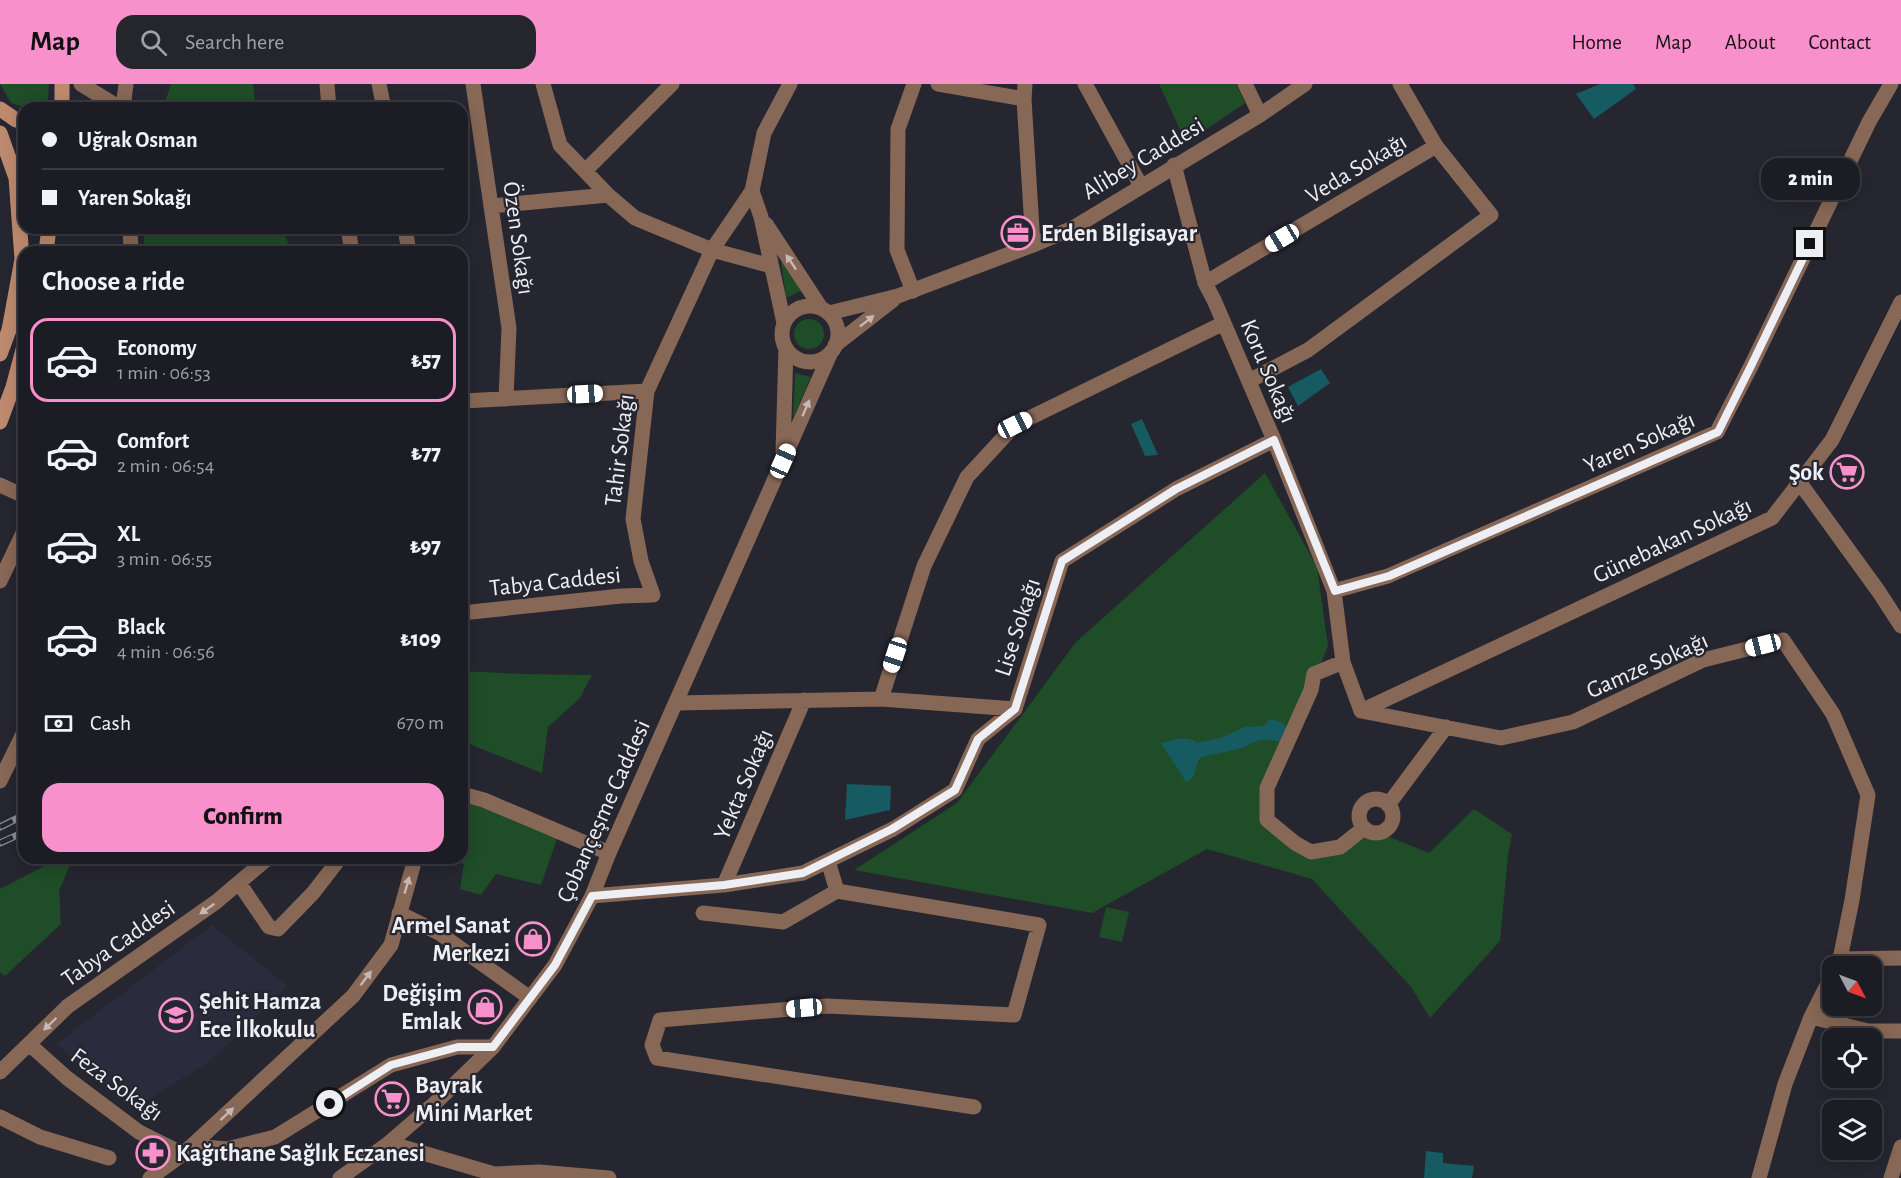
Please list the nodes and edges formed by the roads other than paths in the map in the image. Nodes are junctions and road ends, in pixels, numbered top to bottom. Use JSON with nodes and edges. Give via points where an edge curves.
{"nodes":[{"id":1,"x":62,"y":84,"type":"edge"},
{"id":2,"x":81,"y":84,"type":"edge"},
{"id":3,"x":126,"y":84,"type":"edge"},
{"id":4,"x":327,"y":84,"type":"edge"},
{"id":5,"x":379,"y":84,"type":"edge"},
{"id":6,"x":473,"y":84,"type":"edge"},
{"id":7,"x":543,"y":84,"type":"edge"},
{"id":8,"x":672,"y":84,"type":"edge"},
{"id":9,"x":790,"y":84,"type":"edge"},
{"id":10,"x":914,"y":84,"type":"edge"},
{"id":11,"x":938,"y":84,"type":"edge"},
{"id":12,"x":1085,"y":84,"type":"edge"},
{"id":13,"x":1245,"y":84,"type":"edge"},
{"id":14,"x":1305,"y":84,"type":"edge"},
{"id":15,"x":1400,"y":84,"type":"edge"},
{"id":16,"x":1891,"y":84,"type":"edge"},
{"id":17,"x":1024,"y":92,"type":"edge"},
{"id":18,"x":62,"y":102,"type":"edge"},
{"id":19,"x":112,"y":102,"type":"edge"},
{"id":20,"x":123,"y":102,"type":"edge"},
{"id":21,"x":328,"y":102,"type":"edge"},
{"id":22,"x":383,"y":102,"type":"edge"},
{"id":23,"x":0,"y":109,"type":"edge"},
{"id":24,"x":1260,"y":115,"type":"junction"},
{"id":25,"x":18,"y":120,"type":"edge"},
{"id":26,"x":0,"y":133,"type":"edge"},
{"id":27,"x":1436,"y":146,"type":"junction"},
{"id":28,"x":1174,"y":165,"type":"junction"},
{"id":29,"x":586,"y":171,"type":"junction"},
{"id":30,"x":1142,"y":186,"type":"junction"},
{"id":31,"x":752,"y":191,"type":"junction"},
{"id":32,"x":608,"y":195,"type":"junction"},
{"id":33,"x":18,"y":205,"type":"edge"},
{"id":34,"x":491,"y":206,"type":"junction"},
{"id":35,"x":761,"y":217,"type":"junction"},
{"id":36,"x":1033,"y":245,"type":"junction"},
{"id":37,"x":712,"y":250,"type":"junction"},
{"id":38,"x":771,"y":266,"type":"junction"},
{"id":39,"x":18,"y":281,"type":"edge"},
{"id":40,"x":1205,"y":283,"type":"junction"},
{"id":41,"x":913,"y":291,"type":"junction"},
{"id":42,"x":898,"y":296,"type":"junction"},
{"id":43,"x":825,"y":310,"type":"junction"},
{"id":44,"x":1899,"y":310,"type":"edge"},
{"id":45,"x":784,"y":322,"type":"junction"},
{"id":46,"x":1224,"y":323,"type":"junction"},
{"id":47,"x":786,"y":348,"type":"junction"},
{"id":48,"x":833,"y":349,"type":"junction"},
{"id":49,"x":0,"y":354,"type":"edge"},
{"id":50,"x":18,"y":368,"type":"edge"},
{"id":51,"x":1249,"y":381,"type":"junction"},
{"id":52,"x":647,"y":391,"type":"junction"},
{"id":53,"x":506,"y":399,"type":"junction"},
{"id":54,"x":468,"y":402,"type":"edge"},
{"id":55,"x":0,"y":422,"type":"edge"},
{"id":56,"x":1274,"y":440,"type":"junction"},
{"id":57,"x":783,"y":461,"type":"junction"},
{"id":58,"x":1800,"y":483,"type":"junction"},
{"id":59,"x":0,"y":485,"type":"edge"},
{"id":60,"x":18,"y":493,"type":"edge"},
{"id":61,"x":18,"y":544,"type":"edge"},
{"id":62,"x":0,"y":581,"type":"edge"},
{"id":63,"x":1335,"y":591,"type":"junction"},
{"id":64,"x":653,"y":595,"type":"joint"},
{"id":65,"x":468,"y":612,"type":"edge"},
{"id":66,"x":1901,"y":626,"type":"edge"},
{"id":67,"x":1343,"y":662,"type":"junction"},
{"id":68,"x":881,"y":699,"type":"junction"},
{"id":69,"x":804,"y":700,"type":"junction"},
{"id":70,"x":676,"y":703,"type":"junction"},
{"id":71,"x":1015,"y":709,"type":"junction"},
{"id":72,"x":1362,"y":711,"type":"junction"},
{"id":73,"x":1446,"y":727,"type":"junction"},
{"id":74,"x":18,"y":744,"type":"edge"},
{"id":75,"x":0,"y":780,"type":"edge"},
{"id":76,"x":468,"y":796,"type":"edge"},
{"id":77,"x":1388,"y":804,"type":"junction"},
{"id":78,"x":1364,"y":828,"type":"junction"},
{"id":79,"x":609,"y":853,"type":"junction"},
{"id":80,"x":828,"y":861,"type":"junction"},
{"id":81,"x":261,"y":864,"type":"edge"},
{"id":82,"x":335,"y":864,"type":"edge"},
{"id":83,"x":413,"y":864,"type":"edge"},
{"id":84,"x":239,"y":883,"type":"junction"},
{"id":85,"x":724,"y":885,"type":"junction"},
{"id":86,"x":837,"y":891,"type":"junction"},
{"id":87,"x":592,"y":896,"type":"junction"},
{"id":88,"x":399,"y":913,"type":"junction"},
{"id":89,"x":703,"y":913,"type":"dead end"},
{"id":90,"x":1838,"y":956,"type":"edge"},
{"id":91,"x":1901,"y":958,"type":"edge"},
{"id":92,"x":1882,"y":960,"type":"edge"},
{"id":93,"x":1822,"y":995,"type":"edge"},
{"id":94,"x":530,"y":998,"type":"junction"},
{"id":95,"x":1811,"y":1017,"type":"junction"},
{"id":96,"x":1901,"y":1031,"type":"edge"},
{"id":97,"x":29,"y":1044,"type":"junction"},
{"id":98,"x":493,"y":1047,"type":"junction"},
{"id":99,"x":0,"y":1072,"type":"edge"},
{"id":100,"x":974,"y":1107,"type":"dead end"},
{"id":101,"x":0,"y":1117,"type":"edge"},
{"id":102,"x":388,"y":1143,"type":"junction"},
{"id":103,"x":1901,"y":1147,"type":"edge"},
{"id":104,"x":188,"y":1150,"type":"junction"},
{"id":105,"x":109,"y":1158,"type":"dead end"},
{"id":106,"x":494,"y":1176,"type":"edge"},
{"id":107,"x":150,"y":1178,"type":"edge"},
{"id":108,"x":340,"y":1178,"type":"edge"},
{"id":109,"x":609,"y":1178,"type":"edge"},
{"id":110,"x":1759,"y":1178,"type":"edge"},
{"id":111,"x":1891,"y":1178,"type":"edge"}],
"edges":[{"from":1,"to":18,"type":"main road"},
{"from":2,"to":19,"type":"street"},
{"from":3,"to":20,"type":"street"},
{"from":4,"to":21,"type":"street"},
{"from":5,"to":22,"type":"street"},
{"from":6,"to":34,"type":"street","name":"Özen Sokağı"},
{"from":7,"to":29,"type":"street","via":[[560,145]]},
{"from":8,"to":29,"type":"street"},
{"from":9,"to":31,"type":"street","via":[[764,134]]},
{"from":10,"to":41,"type":"street","via":[[898,129],[897,250]]},
{"from":11,"to":17,"type":"street"},
{"from":12,"to":30,"type":"street"},
{"from":13,"to":24,"type":"street"},
{"from":14,"to":24,"type":"street","name":"Alibey Caddesi"},
{"from":15,"to":27,"type":"street","name":"Veda Sokağı"},
{"from":16,"to":63,"type":"street","name":"Yaren Sokağı","via":[[1718,432],[1389,576]]},
{"from":17,"to":36,"type":"street"},
{"from":23,"to":25,"type":"main road"},
{"from":24,"to":28,"type":"street","name":"Alibey Caddesi"},
{"from":26,"to":33,"type":"main road","via":[[16,178]]},
{"from":27,"to":40,"type":"street","name":"Veda Sokağı"},
{"from":27,"to":51,"type":"street","via":[[1491,215],[1308,350]]},
{"from":28,"to":30,"type":"street","name":"Alibey Caddesi"},
{"from":28,"to":40,"type":"street","name":"Koru Sokağı"},
{"from":29,"to":32,"type":"street"},
{"from":30,"to":36,"type":"street","name":"Alibey Caddesi","via":[[1073,228]]},
{"from":31,"to":35,"type":"street"},
{"from":31,"to":37,"type":"street","name":"Tahir Sokağı"},
{"from":32,"to":34,"type":"street"},
{"from":32,"to":37,"type":"street","via":[[635,218]]},
{"from":34,"to":53,"type":"street","name":"Özen Sokağı","via":[[509,328]]},
{"from":35,"to":38,"type":"street"},
{"from":43,"to":35,"type":"street","one_way":true},
{"from":36,"to":41,"type":"street","name":"Alibey Caddesi"},
{"from":37,"to":38,"type":"street"},
{"from":37,"to":52,"type":"street","name":"Tahir Sokağı"},
{"from":38,"to":45,"type":"street"},
{"from":39,"to":49,"type":"main road","via":[[9,330]]},
{"from":40,"to":46,"type":"street","name":"Koru Sokağı"},
{"from":41,"to":42,"type":"street","name":"Alibey Caddesi"},
{"from":42,"to":43,"type":"street","name":"Alibey Caddesi"},
{"from":48,"to":42,"type":"street","name":"Alibey Caddesi","one_way":true},
{"from":43,"to":45,"type":"street","via":[[813,306],[796,309]]},
{"from":43,"to":48,"type":"street","via":[[837,328]]},
{"from":44,"to":58,"type":"street","name":"Günebakan Sokağı","via":[[1832,440]]},
{"from":45,"to":47,"type":"street"},
{"from":46,"to":51,"type":"street","name":"Koru Sokağı"},
{"from":46,"to":68,"type":"street","via":[[1015,425],[967,477],[924,566]]},
{"from":47,"to":48,"type":"street","via":[[791,355],[807,362],[816,361]]},
{"from":47,"to":57,"type":"street","name":"Çobançeşme Caddesi"},
{"from":57,"to":48,"type":"street","name":"Çobançeşme Caddesi","one_way":true},
{"from":50,"to":55,"type":"main road"},
{"from":51,"to":56,"type":"street","name":"Koru Sokağı"},
{"from":52,"to":53,"type":"street"},
{"from":52,"to":64,"type":"street","name":"Tahir Sokağı","via":[[633,519]]},
{"from":53,"to":54,"type":"street"},
{"from":56,"to":63,"type":"street","name":"Koru Sokağı"},
{"from":56,"to":71,"type":"street","name":"Lise Sokağı","via":[[1176,489],[1062,561]]},
{"from":57,"to":70,"type":"street","name":"Çobançeşme Caddesi"},
{"from":58,"to":66,"type":"street"},
{"from":58,"to":72,"type":"street","name":"Günebakan Sokağı","via":[[1772,518]]},
{"from":59,"to":60,"type":"street"},
{"from":61,"to":62,"type":"street"},
{"from":63,"to":67,"type":"street"},
{"from":64,"to":65,"type":"street","name":"Tabya Caddesi"},
{"from":67,"to":72,"type":"street"},
{"from":67,"to":78,"type":"street","via":[[1314,674],[1311,690],[1267,788],[1267,820],[1311,852],[1340,847]]},
{"from":68,"to":69,"type":"street","name":"Lise Sokağı"},
{"from":68,"to":71,"type":"street","name":"Lise Sokağı"},
{"from":69,"to":70,"type":"street","name":"Lise Sokağı"},
{"from":69,"to":85,"type":"street","name":"Yekta Sokağı"},
{"from":70,"to":79,"type":"street","name":"Çobançeşme Caddesi"},
{"from":71,"to":80,"type":"street","via":[[978,739],[955,790],[892,829]]},
{"from":72,"to":73,"type":"street","name":"Gamze Sokağı"},
{"from":73,"to":77,"type":"street"},
{"from":73,"to":90,"type":"street","name":"Gamze Sokağı","via":[[1501,738],[1574,722],[1703,660],[1783,640],[1833,714],[1868,795],[1852,900]]},
{"from":74,"to":75,"type":"street"},
{"from":76,"to":79,"type":"street"},
{"from":77,"to":78,"type":"street","via":[[1368,801],[1359,816]]},
{"from":77,"to":78,"type":"street","via":[[1393,815],[1387,830],[1371,833]]},
{"from":79,"to":87,"type":"street","name":"Çobançeşme Caddesi"},
{"from":80,"to":85,"type":"street","via":[[803,873]]},
{"from":80,"to":86,"type":"street"},
{"from":81,"to":84,"type":"street","name":"Tabya Caddesi"},
{"from":82,"to":84,"type":"street","via":[[278,928],[269,927]]},
{"from":88,"to":83,"type":"street","one_way":true},
{"from":84,"to":97,"type":"street","name":"Tabya Caddesi","one_way":true,"via":[[68,1006]]},
{"from":85,"to":87,"type":"street"},
{"from":86,"to":89,"type":"street","via":[[783,922]]},
{"from":86,"to":100,"type":"street","via":[[1039,924],[1014,1015],[827,1006],[660,1020],[652,1045],[657,1058]]},
{"from":87,"to":94,"type":"street","name":"Çobançeşme Caddesi","via":[[555,965]]},
{"from":88,"to":94,"type":"street","via":[[439,933]]},
{"from":104,"to":88,"type":"street","one_way":true,"via":[[353,996],[391,945]]},
{"from":91,"to":92,"type":"street"},
{"from":93,"to":95,"type":"street","name":"Gamze Sokağı"},
{"from":94,"to":98,"type":"street","name":"Çobançeşme Caddesi"},
{"from":95,"to":96,"type":"street","via":[[1868,1031]]},
{"from":95,"to":110,"type":"street","name":"Gamze Sokağı","via":[[1785,1084]]},
{"from":97,"to":99,"type":"street","name":"Tabya Caddesi"},
{"from":97,"to":104,"type":"street","name":"Feza Sokağı","via":[[139,1132]]},
{"from":98,"to":102,"type":"street","name":"Çobançeşme Caddesi"},
{"from":98,"to":104,"type":"street","via":[[458,1047],[391,1065],[275,1137],[227,1149]]},
{"from":101,"to":105,"type":"street","via":[[40,1137]]},
{"from":102,"to":106,"type":"street"},
{"from":102,"to":108,"type":"street","name":"Çobançeşme Caddesi"},
{"from":103,"to":111,"type":"street"},
{"from":104,"to":107,"type":"street"},
{"from":106,"to":109,"type":"street","via":[[538,1172]]}]}
